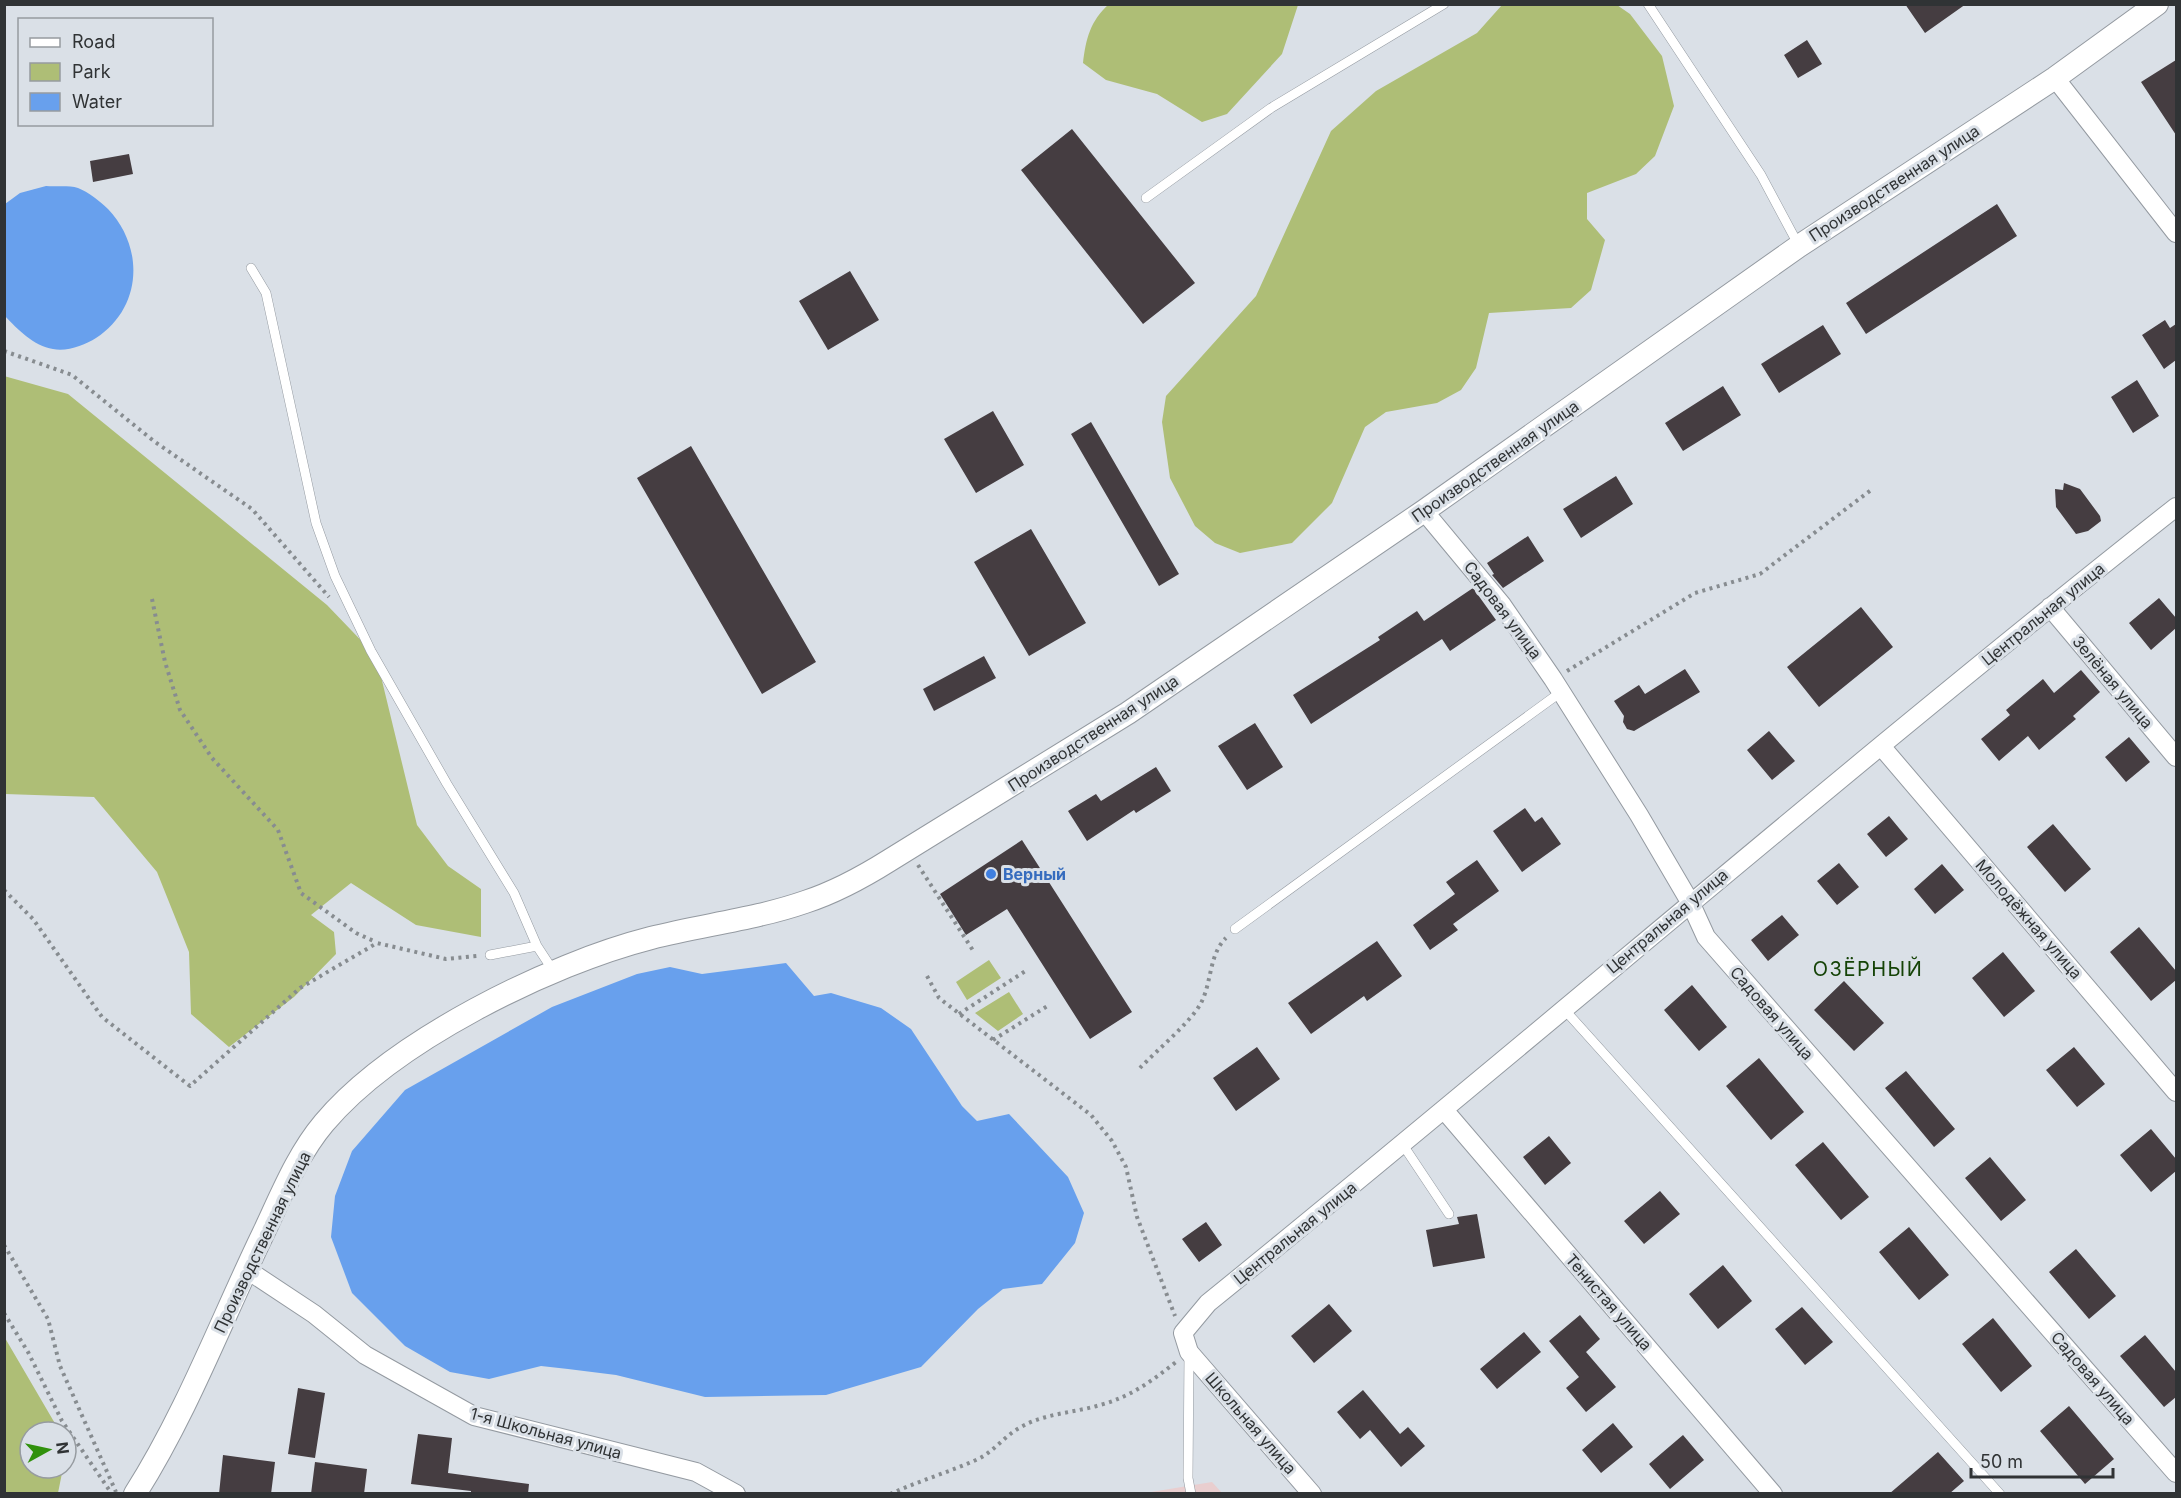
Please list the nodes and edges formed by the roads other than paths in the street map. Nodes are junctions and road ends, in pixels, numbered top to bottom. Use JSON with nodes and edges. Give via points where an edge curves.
{"nodes":[{"id":1,"x":1444,"y":4,"type":"edge"},
{"id":2,"x":1648,"y":4,"type":"edge"},
{"id":3,"x":2157,"y":4,"type":"edge"},
{"id":4,"x":2055,"y":78,"type":"junction"},
{"id":5,"x":1146,"y":198,"type":"dead end"},
{"id":6,"x":2176,"y":233,"type":"edge"},
{"id":7,"x":1799,"y":246,"type":"junction"},
{"id":8,"x":251,"y":268,"type":"dead end"},
{"id":9,"x":2176,"y":507,"type":"edge"},
{"id":10,"x":1424,"y":511,"type":"junction"},
{"id":11,"x":2050,"y":607,"type":"junction"},
{"id":12,"x":1557,"y":686,"type":"junction"},
{"id":13,"x":1881,"y":746,"type":"junction"},
{"id":14,"x":2176,"y":757,"type":"edge"},
{"id":15,"x":1690,"y":902,"type":"junction"},
{"id":16,"x":1235,"y":928,"type":"road end"},
{"id":17,"x":537,"y":946,"type":"junction"},
{"id":18,"x":490,"y":955,"type":"road end"},
{"id":19,"x":554,"y":972,"type":"junction"},
{"id":20,"x":1563,"y":1008,"type":"junction"},
{"id":21,"x":2176,"y":1092,"type":"edge"},
{"id":22,"x":1445,"y":1111,"type":"junction"},
{"id":23,"x":1403,"y":1146,"type":"junction"},
{"id":24,"x":1449,"y":1214,"type":"dead end"},
{"id":25,"x":246,"y":1269,"type":"junction"},
{"id":26,"x":1189,"y":1352,"type":"junction"},
{"id":27,"x":2176,"y":1473,"type":"edge"},
{"id":28,"x":135,"y":1494,"type":"edge"},
{"id":29,"x":736,"y":1494,"type":"edge"},
{"id":30,"x":1191,"y":1494,"type":"edge"},
{"id":31,"x":1312,"y":1494,"type":"edge"},
{"id":32,"x":1773,"y":1494,"type":"edge"},
{"id":33,"x":2000,"y":1494,"type":"edge"}],
"edges":[{"from":1,"to":5,"type":"lane","via":[[1271,108]]},
{"from":2,"to":7,"type":"lane","via":[[1761,175]]},
{"from":3,"to":4,"type":"street","name":"Производственная улица"},
{"from":4,"to":6,"type":"street"},
{"from":4,"to":7,"type":"street","name":"Производственная улица"},
{"from":7,"to":10,"type":"street","name":"Производственная улица"},
{"from":8,"to":17,"type":"lane","via":[[266,293],[316,523],[335,576],[371,651],[514,893]]},
{"from":9,"to":11,"type":"street","name":"Центральная улица"},
{"from":10,"to":12,"type":"street","name":"Садовая улица","via":[[1502,605]]},
{"from":10,"to":19,"type":"street","name":"Производственная улица","via":[[1128,713],[853,882],[805,902],[650,938]]},
{"from":11,"to":13,"type":"street","name":"Центральная улица"},
{"from":11,"to":14,"type":"street","name":"Зелёная улица"},
{"from":12,"to":15,"type":"street","name":"Садовая улица"},
{"from":12,"to":16,"type":"lane"},
{"from":13,"to":15,"type":"street","name":"Центральная улица"},
{"from":13,"to":21,"type":"street","name":"Молодёжная улица"},
{"from":15,"to":20,"type":"street","name":"Центральная улица"},
{"from":15,"to":27,"type":"street","name":"Садовая улица","via":[[1706,938]]},
{"from":17,"to":18,"type":"lane"},
{"from":17,"to":19,"type":"lane"},
{"from":19,"to":25,"type":"street","name":"Производственная улица","via":[[459,1018],[367,1080],[323,1124],[311,1142]]},
{"from":20,"to":22,"type":"street","name":"Центральная улица"},
{"from":20,"to":33,"type":"lane"},
{"from":22,"to":23,"type":"street","name":"Центральная улица"},
{"from":22,"to":32,"type":"street","name":"Тенистая улица"},
{"from":23,"to":24,"type":"lane"},
{"from":23,"to":26,"type":"street","name":"Центральная улица","via":[[1208,1304],[1183,1333]]},
{"from":25,"to":28,"type":"street","name":"Производственная улица","via":[[178,1421]]},
{"from":25,"to":29,"type":"street","name":"1-я Школьная улица","via":[[314,1314],[365,1355],[474,1416],[696,1472]]},
{"from":26,"to":30,"type":"lane"},
{"from":26,"to":31,"type":"street","name":"Школьная улица"}]}
